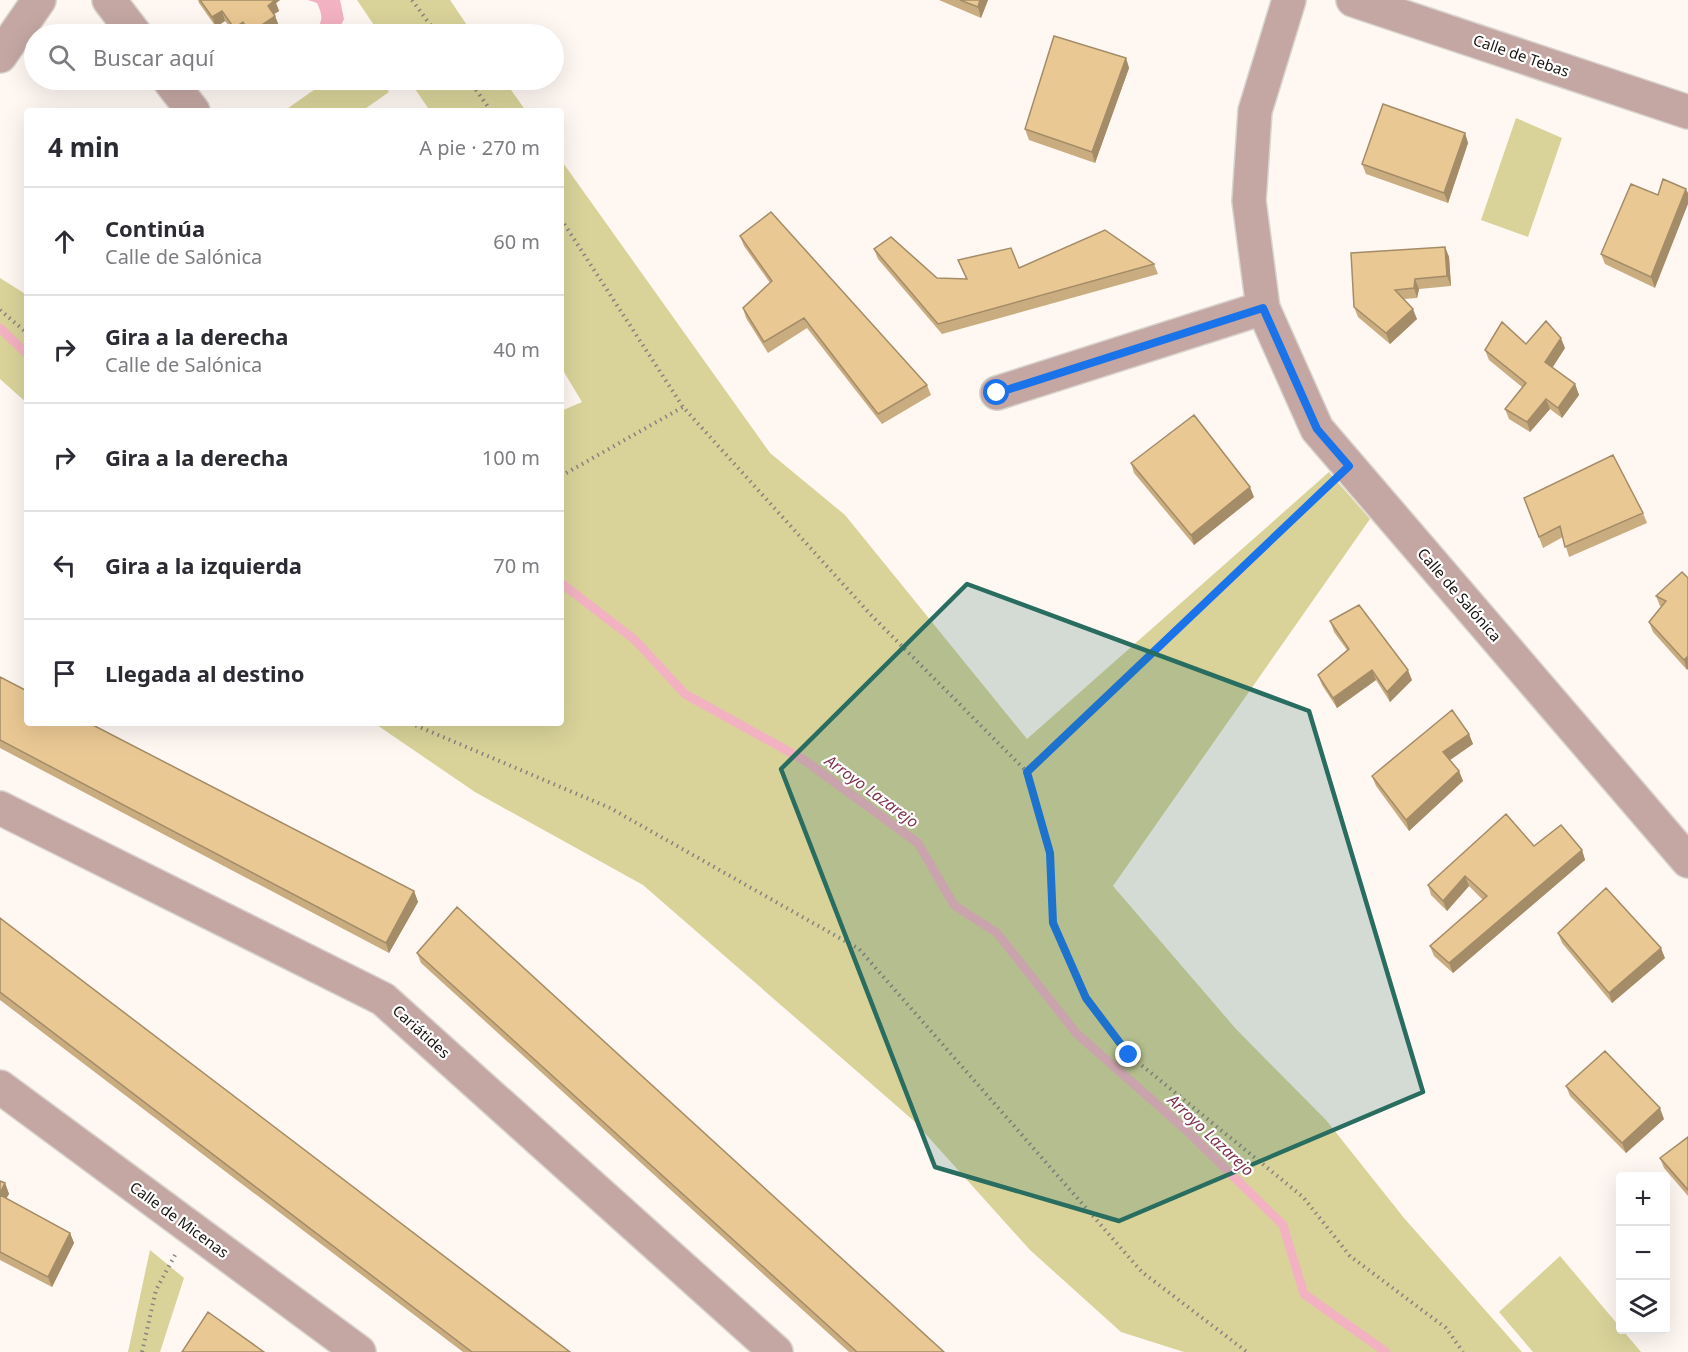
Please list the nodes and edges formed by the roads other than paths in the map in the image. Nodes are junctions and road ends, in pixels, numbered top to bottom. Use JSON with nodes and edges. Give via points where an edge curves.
{"nodes":[{"id":1,"x":39,"y":0,"type":"edge"},
{"id":2,"x":109,"y":0,"type":"edge"},
{"id":3,"x":1289,"y":0,"type":"edge"},
{"id":4,"x":1353,"y":0,"type":"edge"},
{"id":5,"x":127,"y":24,"type":"edge"},
{"id":6,"x":0,"y":56,"type":"edge"},
{"id":7,"x":177,"y":90,"type":"edge"},
{"id":8,"x":191,"y":108,"type":"edge"},
{"id":9,"x":1688,"y":112,"type":"edge"},
{"id":10,"x":1263,"y":308,"type":"junction"},
{"id":11,"x":997,"y":393,"type":"dead end"},
{"id":12,"x":0,"y":808,"type":"edge"},
{"id":13,"x":1688,"y":861,"type":"edge"},
{"id":14,"x":0,"y":1088,"type":"edge"},
{"id":15,"x":359,"y":1352,"type":"edge"},
{"id":16,"x":776,"y":1352,"type":"edge"}],
"edges":[{"from":1,"to":6,"type":"street"},
{"from":2,"to":5,"type":"street"},
{"from":3,"to":10,"type":"street","name":"Calle de Salónica","via":[[1255,111],[1248,201]]},
{"from":4,"to":9,"type":"street","name":"Calle de Tebas"},
{"from":7,"to":8,"type":"street"},
{"from":10,"to":11,"type":"street"},
{"from":10,"to":13,"type":"street","name":"Calle de Salónica","via":[[1317,429]]},
{"from":12,"to":16,"type":"street","name":"Cariátides","via":[[383,999]]},
{"from":14,"to":15,"type":"street","name":"Calle de Micenas"}]}
